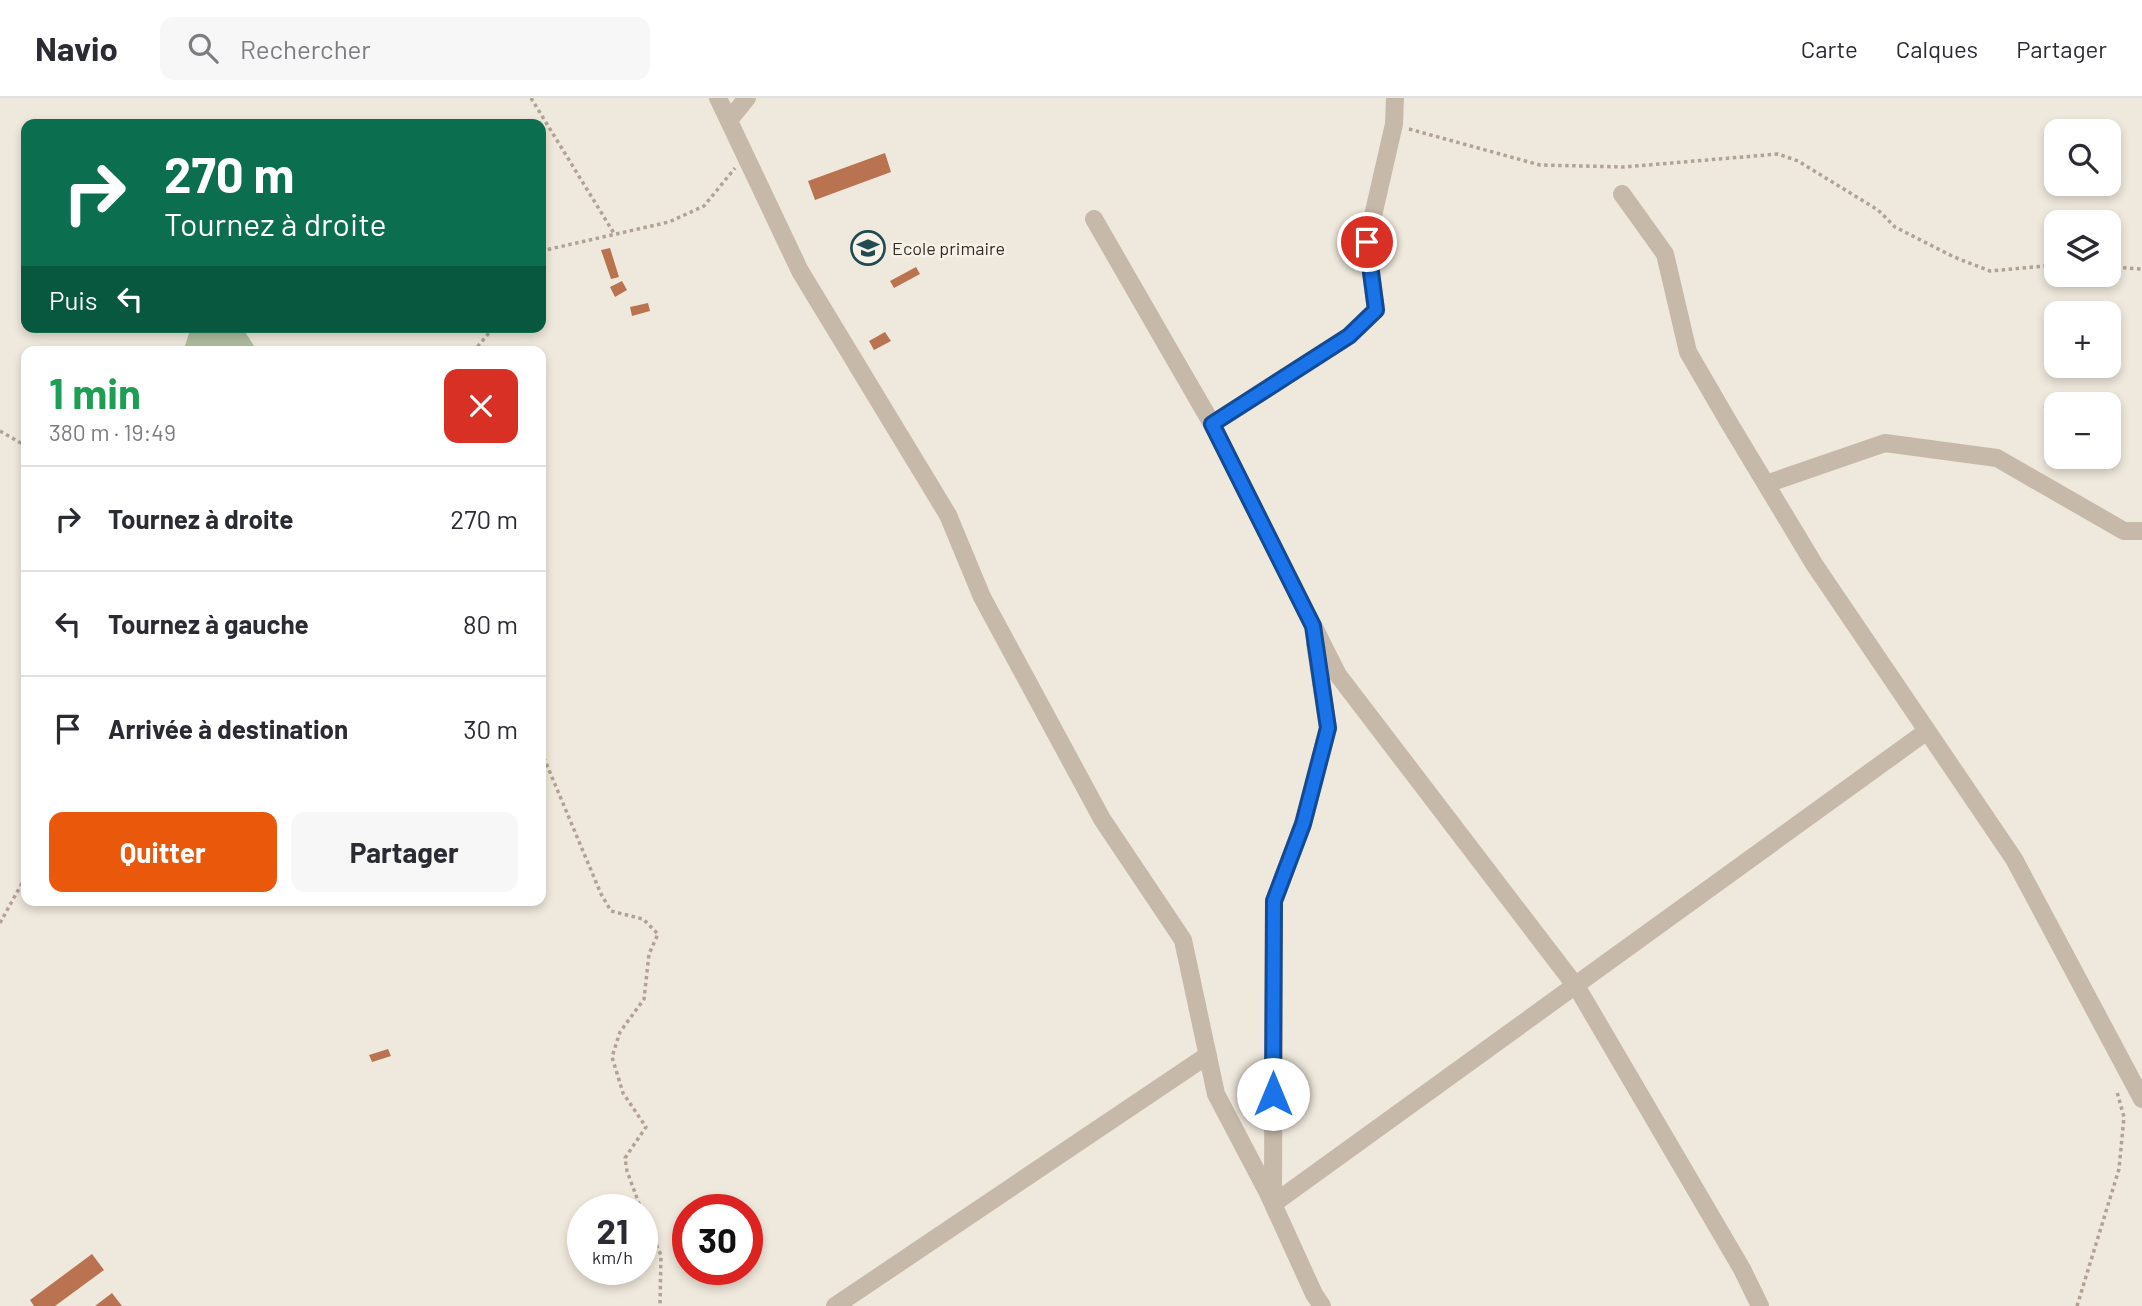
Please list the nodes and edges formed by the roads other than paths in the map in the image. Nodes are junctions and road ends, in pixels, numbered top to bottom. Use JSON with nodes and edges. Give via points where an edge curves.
{"nodes":[{"id":1,"x":718,"y":98,"type":"edge"},
{"id":2,"x":747,"y":98,"type":"edge"},
{"id":3,"x":1395,"y":98,"type":"edge"},
{"id":4,"x":729,"y":120,"type":"junction"},
{"id":5,"x":1622,"y":194,"type":"dead end"},
{"id":6,"x":1094,"y":219,"type":"dead end"},
{"id":7,"x":1212,"y":424,"type":"junction"},
{"id":8,"x":1766,"y":484,"type":"junction"},
{"id":9,"x":2142,"y":531,"type":"edge"},
{"id":10,"x":1313,"y":626,"type":"junction"},
{"id":11,"x":1927,"y":731,"type":"junction"},
{"id":12,"x":1575,"y":985,"type":"junction"},
{"id":13,"x":1208,"y":1055,"type":"junction"},
{"id":14,"x":2142,"y":1098,"type":"edge"},
{"id":15,"x":1272,"y":1204,"type":"junction"},
{"id":16,"x":835,"y":1306,"type":"edge"},
{"id":17,"x":1322,"y":1306,"type":"edge"},
{"id":18,"x":1760,"y":1306,"type":"edge"}],
"edges":[{"from":1,"to":4,"type":"street"},
{"from":2,"to":4,"type":"street"},
{"from":3,"to":7,"type":"street","via":[[1394,124],[1367,242],[1376,310],[1349,336]]},
{"from":4,"to":13,"type":"street","via":[[800,271],[948,515],[982,597],[1102,819],[1183,940]]},
{"from":5,"to":8,"type":"street","via":[[1665,254],[1688,352]]},
{"from":6,"to":7,"type":"street"},
{"from":7,"to":10,"type":"street"},
{"from":8,"to":9,"type":"street","via":[[1885,443],[1997,457],[2124,530]]},
{"from":8,"to":11,"type":"street"},
{"from":10,"to":12,"type":"street","via":[[1338,675]]},
{"from":10,"to":15,"type":"street","via":[[1328,728],[1303,824],[1274,901]]},
{"from":11,"to":12,"type":"street"},
{"from":11,"to":14,"type":"street","via":[[2014,859]]},
{"from":12,"to":15,"type":"street"},
{"from":12,"to":18,"type":"street"},
{"from":13,"to":15,"type":"street","via":[[1216,1094]]},
{"from":13,"to":16,"type":"street"},
{"from":15,"to":17,"type":"street"}]}
